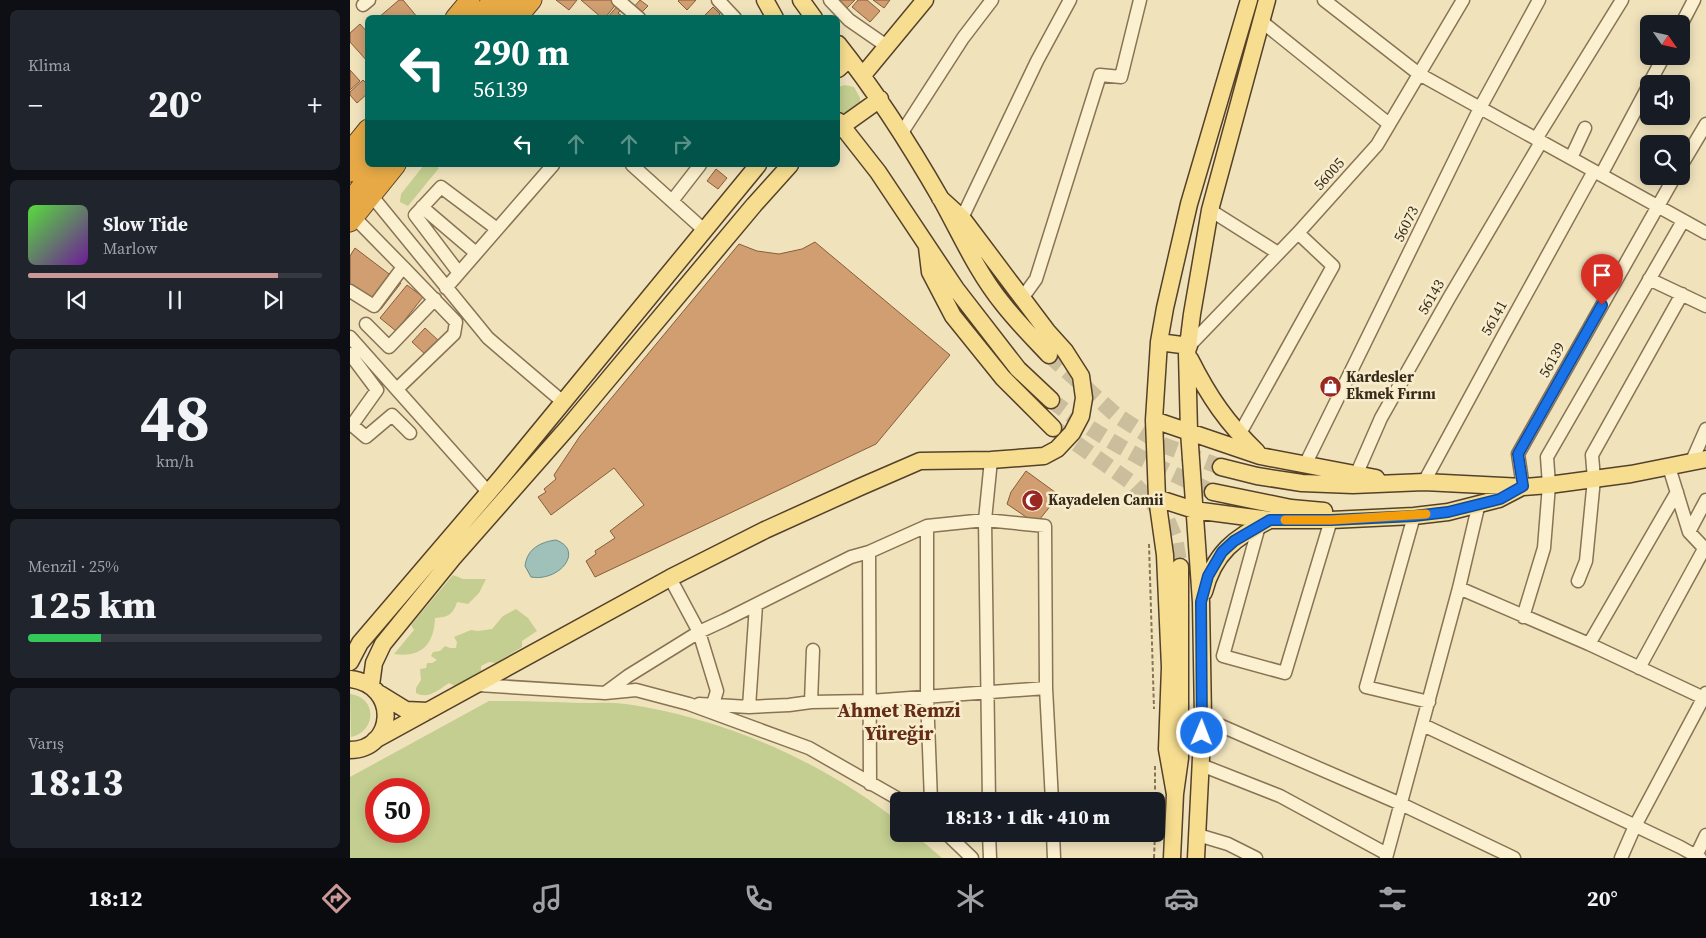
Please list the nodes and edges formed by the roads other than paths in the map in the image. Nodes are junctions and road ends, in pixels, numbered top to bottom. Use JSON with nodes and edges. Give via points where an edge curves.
{"nodes":[{"id":1,"x":470,"y":0,"type":"edge"},
{"id":2,"x":493,"y":0,"type":"edge"},
{"id":3,"x":510,"y":0,"type":"edge"},
{"id":4,"x":532,"y":0,"type":"edge"},
{"id":5,"x":618,"y":0,"type":"edge"},
{"id":6,"x":718,"y":0,"type":"edge"},
{"id":7,"x":765,"y":0,"type":"edge"},
{"id":8,"x":801,"y":0,"type":"edge"},
{"id":9,"x":830,"y":0,"type":"edge"},
{"id":10,"x":925,"y":0,"type":"edge"},
{"id":11,"x":992,"y":0,"type":"edge"},
{"id":12,"x":1070,"y":0,"type":"edge"},
{"id":13,"x":1140,"y":0,"type":"edge"},
{"id":14,"x":1249,"y":0,"type":"edge"},
{"id":15,"x":1267,"y":0,"type":"edge"},
{"id":16,"x":1324,"y":0,"type":"edge"},
{"id":17,"x":1463,"y":0,"type":"edge"},
{"id":18,"x":1539,"y":0,"type":"edge"},
{"id":19,"x":1622,"y":0,"type":"edge"},
{"id":20,"x":1694,"y":0,"type":"edge"},
{"id":21,"x":458,"y":15,"type":"edge"},
{"id":22,"x":480,"y":15,"type":"edge"},
{"id":23,"x":498,"y":15,"type":"edge"},
{"id":24,"x":520,"y":15,"type":"edge"},
{"id":25,"x":636,"y":15,"type":"edge"},
{"id":26,"x":732,"y":15,"type":"edge"},
{"id":27,"x":773,"y":15,"type":"edge"},
{"id":28,"x":812,"y":15,"type":"edge"},
{"id":29,"x":1686,"y":15,"type":"edge"},
{"id":30,"x":1262,"y":21,"type":"junction"},
{"id":31,"x":888,"y":47,"type":"junction"},
{"id":32,"x":840,"y":51,"type":"edge"},
{"id":33,"x":844,"y":64,"type":"edge"},
{"id":34,"x":1419,"y":74,"type":"junction"},
{"id":35,"x":863,"y":75,"type":"junction"},
{"id":36,"x":880,"y":99,"type":"junction"},
{"id":37,"x":1640,"y":99,"type":"edge"},
{"id":38,"x":1480,"y":108,"type":"junction"},
{"id":39,"x":1389,"y":124,"type":"junction"},
{"id":40,"x":1706,"y":124,"type":"edge"},
{"id":41,"x":840,"y":125,"type":"edge"},
{"id":42,"x":840,"y":127,"type":"edge"},
{"id":43,"x":1586,"y":128,"type":"dead end"},
{"id":44,"x":365,"y":132,"type":"edge"},
{"id":45,"x":901,"y":134,"type":"junction"},
{"id":46,"x":1702,"y":139,"type":"edge"},
{"id":47,"x":1539,"y":140,"type":"junction"},
{"id":48,"x":350,"y":151,"type":"edge"},
{"id":49,"x":365,"y":154,"type":"edge"},
{"id":50,"x":1690,"y":154,"type":"edge"},
{"id":51,"x":1571,"y":158,"type":"junction"},
{"id":52,"x":377,"y":167,"type":"edge"},
{"id":53,"x":394,"y":167,"type":"edge"},
{"id":54,"x":548,"y":167,"type":"edge"},
{"id":55,"x":634,"y":167,"type":"edge"},
{"id":56,"x":698,"y":167,"type":"edge"},
{"id":57,"x":756,"y":167,"type":"edge"},
{"id":58,"x":788,"y":167,"type":"edge"},
{"id":59,"x":350,"y":172,"type":"edge"},
{"id":60,"x":1597,"y":173,"type":"junction"},
{"id":61,"x":1670,"y":185,"type":"edge"},
{"id":62,"x":371,"y":195,"type":"junction"},
{"id":63,"x":940,"y":198,"type":"junction"},
{"id":64,"x":672,"y":200,"type":"junction"},
{"id":65,"x":1657,"y":206,"type":"junction"},
{"id":66,"x":422,"y":207,"type":"junction"},
{"id":67,"x":1210,"y":210,"type":"junction"},
{"id":68,"x":351,"y":213,"type":"edge"},
{"id":69,"x":962,"y":218,"type":"junction"},
{"id":70,"x":1682,"y":220,"type":"junction"},
{"id":71,"x":497,"y":230,"type":"junction"},
{"id":72,"x":704,"y":230,"type":"junction"},
{"id":73,"x":1298,"y":233,"type":"junction"},
{"id":74,"x":1706,"y":234,"type":"edge"},
{"id":75,"x":926,"y":243,"type":"junction"},
{"id":76,"x":476,"y":253,"type":"junction"},
{"id":77,"x":1278,"y":253,"type":"junction"},
{"id":78,"x":403,"y":267,"type":"junction"},
{"id":79,"x":459,"y":273,"type":"junction"},
{"id":80,"x":1649,"y":279,"type":"junction"},
{"id":81,"x":446,"y":288,"type":"junction"},
{"id":82,"x":350,"y":291,"type":"edge"},
{"id":83,"x":1682,"y":294,"type":"junction"},
{"id":84,"x":1022,"y":297,"type":"junction"},
{"id":85,"x":435,"y":299,"type":"junction"},
{"id":86,"x":374,"y":306,"type":"junction"},
{"id":87,"x":1706,"y":306,"type":"edge"},
{"id":88,"x":366,"y":324,"type":"junction"},
{"id":89,"x":351,"y":338,"type":"edge"},
{"id":90,"x":1159,"y":342,"type":"junction"},
{"id":91,"x":1188,"y":350,"type":"junction"},
{"id":92,"x":350,"y":354,"type":"edge"},
{"id":93,"x":1049,"y":355,"type":"tunnel mouth"},
{"id":94,"x":397,"y":389,"type":"junction"},
{"id":95,"x":1051,"y":400,"type":"tunnel mouth"},
{"id":96,"x":563,"y":402,"type":"junction"},
{"id":97,"x":1154,"y":420,"type":"junction"},
{"id":98,"x":1053,"y":428,"type":"tunnel mouth"},
{"id":99,"x":1706,"y":429,"type":"edge"},
{"id":100,"x":1189,"y":431,"type":"junction"},
{"id":101,"x":410,"y":433,"type":"dead end"},
{"id":102,"x":1240,"y":435,"type":"junction"},
{"id":103,"x":1260,"y":456,"type":"junction"},
{"id":104,"x":991,"y":460,"type":"junction"},
{"id":105,"x":1698,"y":461,"type":"edge"},
{"id":106,"x":1305,"y":464,"type":"junction"},
{"id":107,"x":1221,"y":467,"type":"tunnel mouth"},
{"id":108,"x":1669,"y":467,"type":"junction"},
{"id":109,"x":1357,"y":474,"type":"junction"},
{"id":110,"x":1594,"y":479,"type":"junction"},
{"id":111,"x":1392,"y":482,"type":"junction"},
{"id":112,"x":1424,"y":482,"type":"junction"},
{"id":113,"x":1445,"y":483,"type":"junction"},
{"id":114,"x":1549,"y":485,"type":"junction"},
{"id":115,"x":1523,"y":486,"type":"junction"},
{"id":116,"x":489,"y":492,"type":"junction"},
{"id":117,"x":1213,"y":492,"type":"tunnel mouth"},
{"id":118,"x":1677,"y":492,"type":"junction"},
{"id":119,"x":1157,"y":498,"type":"junction"},
{"id":120,"x":1706,"y":500,"type":"edge"},
{"id":121,"x":1479,"y":503,"type":"junction"},
{"id":122,"x":1194,"y":510,"type":"junction"},
{"id":123,"x":1448,"y":512,"type":"junction"},
{"id":124,"x":1414,"y":516,"type":"junction"},
{"id":125,"x":1377,"y":517,"type":"junction"},
{"id":126,"x":985,"y":520,"type":"junction"},
{"id":127,"x":1331,"y":520,"type":"junction"},
{"id":128,"x":1265,"y":523,"type":"junction"},
{"id":129,"x":927,"y":526,"type":"junction"},
{"id":130,"x":1688,"y":532,"type":"junction"},
{"id":131,"x":1705,"y":550,"type":"edge"},
{"id":132,"x":869,"y":552,"type":"junction"},
{"id":133,"x":1180,"y":566,"type":"tunnel mouth"},
{"id":134,"x":670,"y":578,"type":"junction"},
{"id":135,"x":1578,"y":580,"type":"dead end"},
{"id":136,"x":1459,"y":588,"type":"junction"},
{"id":137,"x":1201,"y":602,"type":"junction"},
{"id":138,"x":756,"y":605,"type":"junction"},
{"id":139,"x":1522,"y":617,"type":"junction"},
{"id":140,"x":699,"y":632,"type":"junction"},
{"id":141,"x":1589,"y":644,"type":"junction"},
{"id":142,"x":813,"y":650,"type":"dead end"},
{"id":143,"x":350,"y":662,"type":"edge"},
{"id":144,"x":1639,"y":668,"type":"junction"},
{"id":145,"x":350,"y":679,"type":"edge"},
{"id":146,"x":478,"y":685,"type":"junction"},
{"id":147,"x":1046,"y":688,"type":"junction"},
{"id":148,"x":376,"y":690,"type":"junction"},
{"id":149,"x":606,"y":693,"type":"junction"},
{"id":150,"x":988,"y":693,"type":"junction"},
{"id":151,"x":927,"y":696,"type":"junction"},
{"id":152,"x":1705,"y":697,"type":"edge"},
{"id":153,"x":870,"y":701,"type":"junction"},
{"id":154,"x":811,"y":702,"type":"junction"},
{"id":155,"x":1429,"y":702,"type":"junction"},
{"id":156,"x":690,"y":704,"type":"junction"},
{"id":157,"x":713,"y":704,"type":"junction"},
{"id":158,"x":749,"y":707,"type":"junction"},
{"id":159,"x":430,"y":711,"type":"junction"},
{"id":160,"x":1203,"y":718,"type":"junction"},
{"id":161,"x":1423,"y":725,"type":"junction"},
{"id":162,"x":375,"y":740,"type":"junction"},
{"id":163,"x":352,"y":751,"type":"edge"},
{"id":164,"x":1201,"y":764,"type":"junction"},
{"id":165,"x":870,"y":784,"type":"junction"},
{"id":166,"x":931,"y":792,"type":"edge"},
{"id":167,"x":989,"y":792,"type":"edge"},
{"id":168,"x":1052,"y":792,"type":"edge"},
{"id":169,"x":1175,"y":794,"type":"junction"},
{"id":170,"x":890,"y":795,"type":"edge"},
{"id":171,"x":1401,"y":804,"type":"junction"},
{"id":172,"x":1635,"y":826,"type":"junction"},
{"id":173,"x":1198,"y":835,"type":"junction"},
{"id":174,"x":1706,"y":835,"type":"edge"},
{"id":175,"x":955,"y":842,"type":"edge"},
{"id":176,"x":990,"y":842,"type":"edge"},
{"id":177,"x":1053,"y":842,"type":"edge"},
{"id":178,"x":1386,"y":856,"type":"edge"},
{"id":179,"x":1698,"y":857,"type":"edge"},
{"id":180,"x":972,"y":858,"type":"edge"},
{"id":181,"x":990,"y":858,"type":"edge"},
{"id":182,"x":1054,"y":858,"type":"edge"},
{"id":183,"x":1172,"y":858,"type":"edge"},
{"id":184,"x":1196,"y":858,"type":"edge"},
{"id":185,"x":1256,"y":858,"type":"edge"},
{"id":186,"x":1514,"y":858,"type":"edge"},
{"id":187,"x":1621,"y":858,"type":"edge"}],
"edges":[{"from":1,"to":21,"type":"highway"},
{"from":2,"to":22,"type":"highway"},
{"from":3,"to":23,"type":"highway"},
{"from":4,"to":24,"type":"highway"},
{"from":5,"to":25,"type":"street"},
{"from":6,"to":26,"type":"street"},
{"from":7,"to":27,"type":"main road"},
{"from":8,"to":28,"type":"main road"},
{"from":9,"to":31,"type":"street","via":[[849,20]]},
{"from":10,"to":31,"type":"main road"},
{"from":11,"to":45,"type":"street","via":[[963,38]]},
{"from":12,"to":69,"type":"street"},
{"from":13,"to":84,"type":"street","via":[[1121,77],[1100,75],[1036,279]]},
{"from":14,"to":90,"type":"main road","via":[[1189,204]]},
{"from":15,"to":30,"type":"main road"},
{"from":16,"to":34,"type":"street"},
{"from":17,"to":34,"type":"street","name":"56005"},
{"from":18,"to":38,"type":"street","name":"56073"},
{"from":19,"to":47,"type":"street","name":"56143"},
{"from":20,"to":29,"type":"street"},
{"from":30,"to":39,"type":"street"},
{"from":30,"to":67,"type":"main road"},
{"from":31,"to":35,"type":"main road"},
{"from":32,"to":33,"type":"main road"},
{"from":33,"to":35,"type":"main road"},
{"from":34,"to":38,"type":"street"},
{"from":34,"to":39,"type":"street","name":"56005"},
{"from":35,"to":36,"type":"main road"},
{"from":36,"to":41,"type":"main road"},
{"from":36,"to":45,"type":"main road"},
{"from":37,"to":60,"type":"street","name":"56141"},
{"from":38,"to":47,"type":"street"},
{"from":38,"to":106,"type":"street","name":"56073"},
{"from":39,"to":73,"type":"street","name":"56005","via":[[1377,145]]},
{"from":40,"to":46,"type":"street"},
{"from":42,"to":75,"type":"main road","via":[[878,172]]},
{"from":43,"to":51,"type":"street"},
{"from":44,"to":48,"type":"highway"},
{"from":45,"to":63,"type":"main road"},
{"from":46,"to":50,"type":"street"},
{"from":47,"to":51,"type":"street"},
{"from":47,"to":109,"type":"street","name":"56143","via":[[1386,409]]},
{"from":49,"to":59,"type":"highway"},
{"from":51,"to":60,"type":"street"},
{"from":52,"to":68,"type":"highway"},
{"from":53,"to":62,"type":"highway"},
{"from":54,"to":71,"type":"street"},
{"from":55,"to":64,"type":"street"},
{"from":56,"to":64,"type":"street"},
{"from":57,"to":72,"type":"main road"},
{"from":58,"to":148,"type":"main road","via":[[383,644],[374,663]]},
{"from":60,"to":65,"type":"street"},
{"from":60,"to":112,"type":"street","name":"56141"},
{"from":61,"to":65,"type":"street","name":"56139"},
{"from":62,"to":68,"type":"highway"},
{"from":62,"to":81,"type":"street"},
{"from":63,"to":69,"type":"main road"},
{"from":63,"to":93,"type":"main road","via":[[1002,304]]},
{"from":64,"to":72,"type":"street"},
{"from":65,"to":70,"type":"street"},
{"from":65,"to":115,"type":"street","name":"56139","via":[[1518,454]]},
{"from":66,"to":71,"type":"street","via":[[441,187]]},
{"from":66,"to":76,"type":"street"},
{"from":66,"to":79,"type":"street","via":[[415,215]]},
{"from":67,"to":77,"type":"street"},
{"from":67,"to":91,"type":"main road"},
{"from":68,"to":78,"type":"street"},
{"from":69,"to":84,"type":"main road"},
{"from":70,"to":74,"type":"street"},
{"from":70,"to":80,"type":"street"},
{"from":71,"to":76,"type":"street"},
{"from":72,"to":96,"type":"main road"},
{"from":73,"to":77,"type":"street","name":"56005"},
{"from":73,"to":102,"type":"street","via":[[1333,266]]},
{"from":75,"to":95,"type":"main road","via":[[956,289],[1018,369]]},
{"from":75,"to":98,"type":"main road","via":[[930,272],[953,316],[1002,378]]},
{"from":76,"to":79,"type":"street"},
{"from":77,"to":91,"type":"street","name":"56005"},
{"from":78,"to":85,"type":"street"},
{"from":78,"to":86,"type":"street"},
{"from":79,"to":81,"type":"street"},
{"from":80,"to":83,"type":"street"},
{"from":80,"to":114,"type":"street","via":[[1547,458]]},
{"from":81,"to":96,"type":"street","via":[[488,338]]},
{"from":82,"to":86,"type":"street"},
{"from":83,"to":87,"type":"street"},
{"from":83,"to":110,"type":"street","via":[[1592,454]]},
{"from":84,"to":104,"type":"main road","via":[[1081,376],[1084,398],[1081,416],[1072,433],[1057,449],[1044,456]]},
{"from":85,"to":88,"type":"street","via":[[389,347]]},
{"from":85,"to":94,"type":"street","via":[[456,322],[454,334]]},
{"from":86,"to":88,"type":"street"},
{"from":88,"to":89,"type":"street"},
{"from":89,"to":94,"type":"street"},
{"from":90,"to":91,"type":"main road"},
{"from":90,"to":97,"type":"main road"},
{"from":91,"to":100,"type":"main road"},
{"from":91,"to":102,"type":"main road","via":[[1206,390]]},
{"from":92,"to":101,"type":"street","via":[[377,390],[352,425],[366,437],[392,415]]},
{"from":94,"to":116,"type":"street"},
{"from":96,"to":116,"type":"main road"},
{"from":97,"to":100,"type":"main road"},
{"from":97,"to":119,"type":"main road"},
{"from":99,"to":105,"type":"street"},
{"from":100,"to":103,"type":"main road"},
{"from":100,"to":122,"type":"main road"},
{"from":102,"to":103,"type":"main road"},
{"from":103,"to":106,"type":"main road"},
{"from":104,"to":126,"type":"street"},
{"from":104,"to":134,"type":"main road","via":[[920,461],[765,530]]},
{"from":105,"to":108,"type":"main road"},
{"from":106,"to":109,"type":"main road"},
{"from":107,"to":111,"type":"main road","via":[[1302,483],[1352,485]]},
{"from":108,"to":110,"type":"main road"},
{"from":108,"to":118,"type":"street"},
{"from":109,"to":111,"type":"main road"},
{"from":110,"to":114,"type":"main road"},
{"from":110,"to":135,"type":"street","via":[[1586,561]]},
{"from":111,"to":112,"type":"main road"},
{"from":112,"to":113,"type":"main road"},
{"from":113,"to":115,"type":"main road"},
{"from":113,"to":123,"type":"main road","via":[[1452,502]]},
{"from":114,"to":115,"type":"main road"},
{"from":114,"to":139,"type":"street","via":[[1544,548]]},
{"from":115,"to":121,"type":"main road","via":[[1500,499]]},
{"from":116,"to":143,"type":"main road","via":[[360,643]]},
{"from":117,"to":125,"type":"main road","via":[[1290,508]]},
{"from":118,"to":130,"type":"street"},
{"from":118,"to":141,"type":"street"},
{"from":119,"to":122,"type":"main road"},
{"from":119,"to":169,"type":"main road","via":[[1165,556],[1170,666],[1167,749]]},
{"from":120,"to":130,"type":"street"},
{"from":121,"to":123,"type":"main road"},
{"from":121,"to":136,"type":"street"},
{"from":122,"to":128,"type":"main road"},
{"from":122,"to":137,"type":"main road"},
{"from":123,"to":124,"type":"main road"},
{"from":124,"to":125,"type":"main road"},
{"from":124,"to":155,"type":"street","via":[[1366,687]]},
{"from":125,"to":127,"type":"main road"},
{"from":126,"to":129,"type":"street"},
{"from":126,"to":147,"type":"street","via":[[1046,526]]},
{"from":126,"to":150,"type":"street"},
{"from":127,"to":128,"type":"main road"},
{"from":127,"to":128,"type":"street","via":[[1285,673],[1223,656]]},
{"from":128,"to":137,"type":"main road","via":[[1222,552],[1208,576]]},
{"from":129,"to":132,"type":"street"},
{"from":129,"to":151,"type":"street"},
{"from":130,"to":131,"type":"street"},
{"from":131,"to":144,"type":"street"},
{"from":132,"to":138,"type":"street","via":[[851,557]]},
{"from":132,"to":153,"type":"street"},
{"from":133,"to":169,"type":"main road","via":[[1180,758]]},
{"from":134,"to":140,"type":"street"},
{"from":134,"to":146,"type":"main road"},
{"from":136,"to":139,"type":"street"},
{"from":136,"to":155,"type":"street"},
{"from":137,"to":160,"type":"main road"},
{"from":138,"to":140,"type":"street"},
{"from":138,"to":158,"type":"street"},
{"from":139,"to":141,"type":"street"},
{"from":140,"to":149,"type":"street"},
{"from":140,"to":157,"type":"street","via":[[716,691]]},
{"from":141,"to":144,"type":"street"},
{"from":142,"to":154,"type":"street"},
{"from":144,"to":152,"type":"street"},
{"from":145,"to":148,"type":"main road","via":[[360,680]]},
{"from":146,"to":149,"type":"street"},
{"from":146,"to":159,"type":"main road"},
{"from":147,"to":150,"type":"street"},
{"from":147,"to":168,"type":"street"},
{"from":148,"to":159,"type":"main road","via":[[406,710]]},
{"from":148,"to":162,"type":"main road","via":[[386,713],[383,728]]},
{"from":149,"to":156,"type":"street","via":[[636,690]]},
{"from":150,"to":151,"type":"street"},
{"from":150,"to":167,"type":"street"},
{"from":151,"to":153,"type":"street"},
{"from":151,"to":166,"type":"street"},
{"from":152,"to":172,"type":"street"},
{"from":153,"to":154,"type":"street"},
{"from":153,"to":165,"type":"street"},
{"from":154,"to":158,"type":"street"},
{"from":155,"to":161,"type":"street"},
{"from":156,"to":157,"type":"street"},
{"from":156,"to":165,"type":"street","via":[[809,748]]},
{"from":157,"to":158,"type":"street"},
{"from":159,"to":162,"type":"main road"},
{"from":160,"to":164,"type":"main road"},
{"from":160,"to":171,"type":"street"},
{"from":161,"to":171,"type":"street"},
{"from":161,"to":172,"type":"street"},
{"from":162,"to":163,"type":"main road"},
{"from":164,"to":173,"type":"main road"},
{"from":164,"to":178,"type":"street","via":[[1280,796]]},
{"from":165,"to":170,"type":"street"},
{"from":169,"to":183,"type":"main road"},
{"from":171,"to":178,"type":"street"},
{"from":171,"to":186,"type":"street"},
{"from":172,"to":179,"type":"street"},
{"from":172,"to":187,"type":"street"},
{"from":173,"to":184,"type":"main road"},
{"from":173,"to":185,"type":"street","via":[[1228,844]]},
{"from":174,"to":179,"type":"street"},
{"from":175,"to":180,"type":"street"},
{"from":176,"to":181,"type":"street"},
{"from":177,"to":182,"type":"street"}]}
